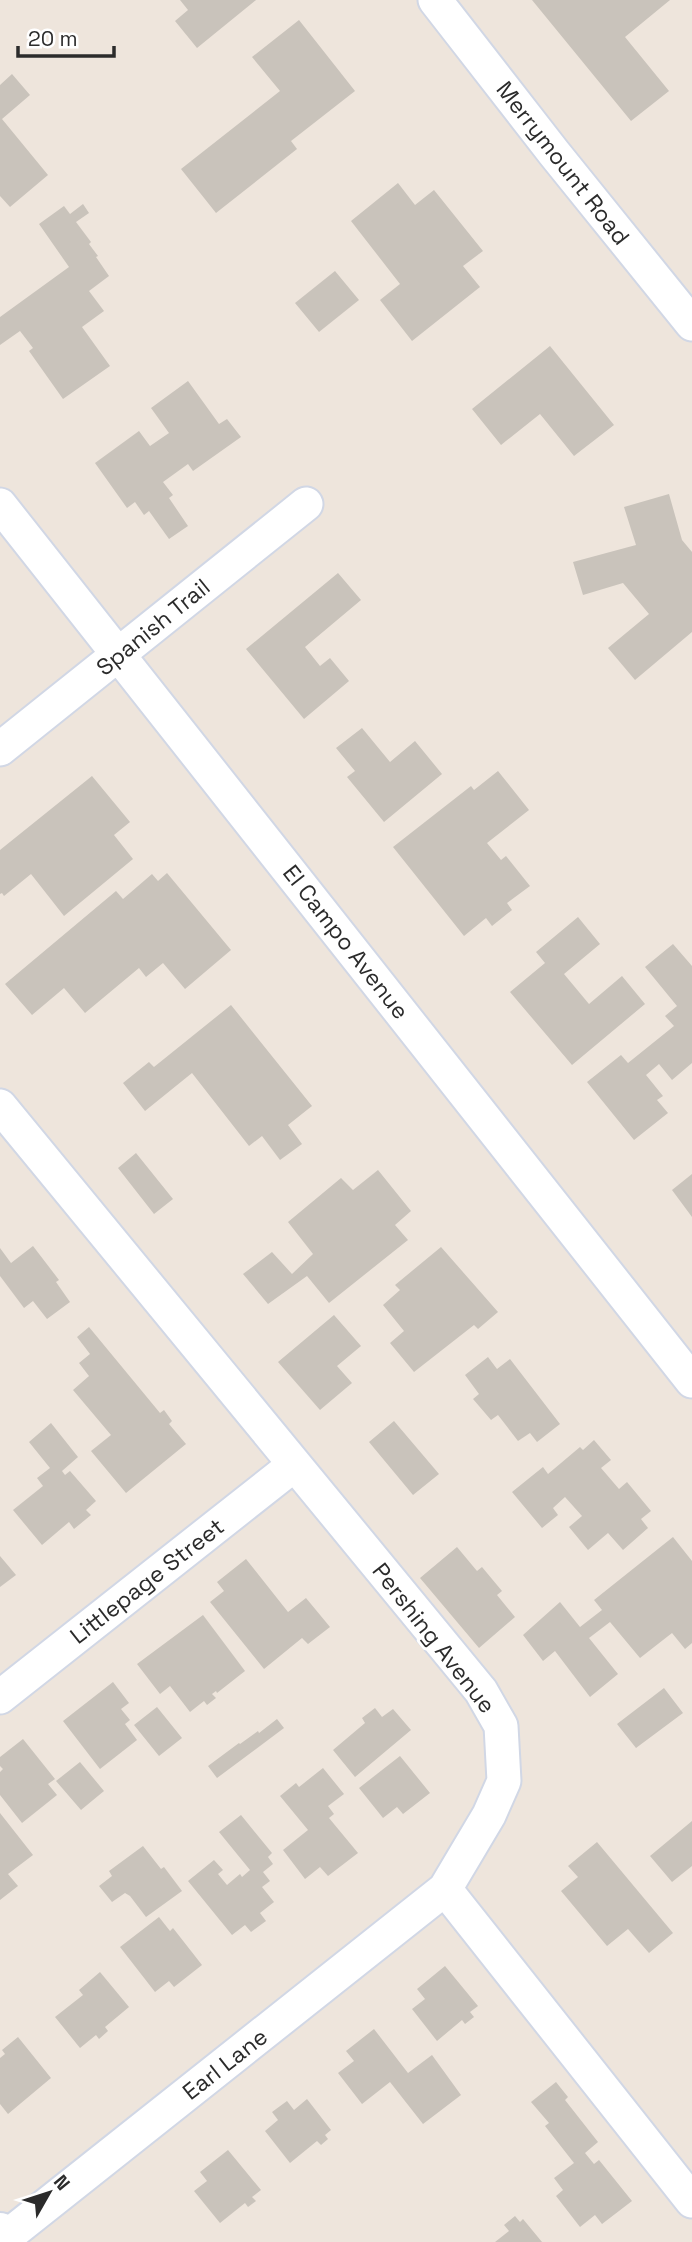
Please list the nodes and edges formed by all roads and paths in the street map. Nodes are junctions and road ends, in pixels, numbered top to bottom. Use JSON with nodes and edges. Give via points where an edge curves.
{"nodes":[{"id":1,"x":435,"y":0,"type":"edge"},
{"id":2,"x":692,"y":324,"type":"edge"},
{"id":3,"x":0,"y":505,"type":"edge"},
{"id":4,"x":306,"y":505,"type":"dead end"},
{"id":5,"x":119,"y":654,"type":"junction"},
{"id":6,"x":0,"y":749,"type":"edge"},
{"id":7,"x":2,"y":1113,"type":"edge"},
{"id":8,"x":692,"y":1381,"type":"edge"},
{"id":9,"x":294,"y":1465,"type":"junction"},
{"id":10,"x":0,"y":1697,"type":"edge"},
{"id":11,"x":445,"y":1889,"type":"junction"},
{"id":12,"x":692,"y":2201,"type":"edge"},
{"id":13,"x":4,"y":2237,"type":"edge"}],
"edges":[{"from":1,"to":2,"type":"street","name":"Merrymount Road"},
{"from":3,"to":5,"type":"street","name":"El Campo Avenue"},
{"from":4,"to":5,"type":"street","name":"Spanish Trail"},
{"from":5,"to":6,"type":"street","name":"Spanish Trail"},
{"from":5,"to":8,"type":"street","name":"El Campo Avenue"},
{"from":7,"to":9,"type":"street","name":"Pershing Avenue"},
{"from":9,"to":10,"type":"street","name":"Littlepage Street"},
{"from":9,"to":11,"type":"street","name":"Pershing Avenue","via":[[481,1691],[501,1726],[504,1781]]},
{"from":11,"to":12,"type":"street"},
{"from":11,"to":13,"type":"street","name":"Earl Lane"}]}
